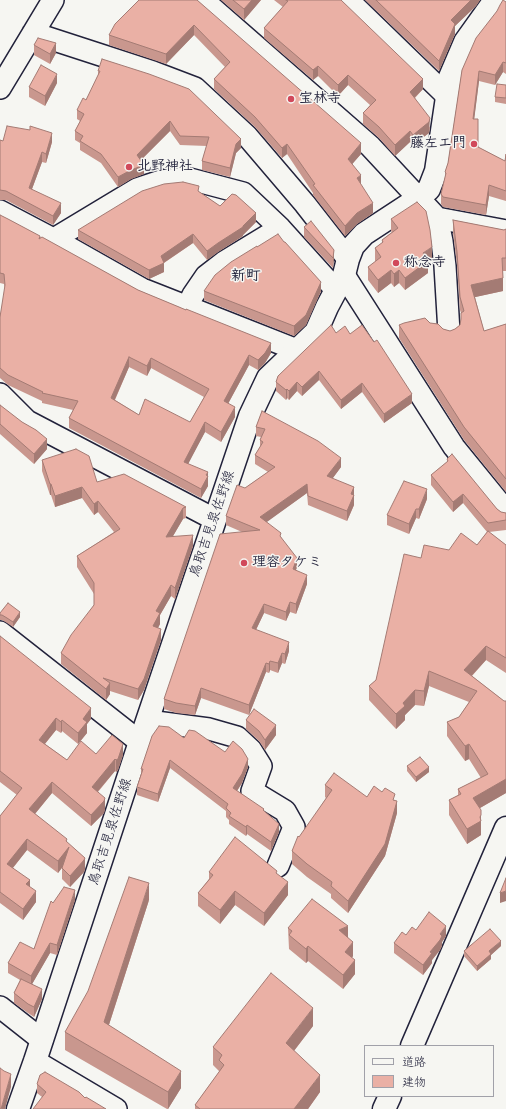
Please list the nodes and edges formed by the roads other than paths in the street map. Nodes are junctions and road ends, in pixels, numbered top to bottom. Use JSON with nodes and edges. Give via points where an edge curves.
{"nodes":[{"id":1,"x":53,"y":0,"type":"edge"},
{"id":2,"x":203,"y":0,"type":"edge"},
{"id":3,"x":348,"y":0,"type":"edge"},
{"id":4,"x":495,"y":0,"type":"edge"},
{"id":5,"x":33,"y":33,"type":"junction"},
{"id":6,"x":0,"y":88,"type":"edge"},
{"id":7,"x":446,"y":95,"type":"junction"},
{"id":8,"x":419,"y":198,"type":"junction"},
{"id":9,"x":0,"y":211,"type":"edge"},
{"id":10,"x":437,"y":218,"type":"junction"},
{"id":11,"x":280,"y":228,"type":"junction"},
{"id":12,"x":506,"y":231,"type":"edge"},
{"id":13,"x":54,"y":239,"type":"junction"},
{"id":14,"x":343,"y":275,"type":"junction"},
{"id":15,"x":187,"y":307,"type":"junction"},
{"id":16,"x":448,"y":332,"type":"edge"},
{"id":17,"x":296,"y":350,"type":"junction"},
{"id":18,"x":0,"y":394,"type":"edge"},
{"id":19,"x":506,"y":510,"type":"edge"},
{"id":20,"x":214,"y":519,"type":"junction"},
{"id":21,"x":2,"y":637,"type":"edge"},
{"id":22,"x":148,"y":721,"type":"junction"},
{"id":23,"x":140,"y":742,"type":"junction"},
{"id":24,"x":506,"y":828,"type":"edge"},
{"id":25,"x":278,"y":866,"type":"dead end"},
{"id":26,"x":0,"y":1007,"type":"edge"},
{"id":27,"x":42,"y":1040,"type":"junction"},
{"id":28,"x":412,"y":1045,"type":"edge"},
{"id":29,"x":35,"y":1061,"type":"junction"},
{"id":30,"x":390,"y":1097,"type":"edge"},
{"id":31,"x":18,"y":1109,"type":"edge"},
{"id":32,"x":116,"y":1109,"type":"edge"},
{"id":33,"x":384,"y":1109,"type":"edge"}],
"edges":[{"from":1,"to":5,"type":"street"},
{"from":2,"to":8,"type":"street","via":[[370,146]]},
{"from":3,"to":7,"type":"street"},
{"from":4,"to":7,"type":"main road","name":"鳥取吉見泉佐野線","via":[[465,42],[450,77]]},
{"from":5,"to":6,"type":"street"},
{"from":5,"to":14,"type":"street","via":[[196,88],[247,136],[305,204]]},
{"from":7,"to":8,"type":"main road","name":"鳥取吉見泉佐野線","via":[[436,171],[429,189]]},
{"from":8,"to":10,"type":"street"},
{"from":8,"to":14,"type":"main road","name":"鳥取吉見泉佐野線","via":[[364,234],[353,246]]},
{"from":9,"to":13,"type":"street"},
{"from":10,"to":12,"type":"street"},
{"from":10,"to":16,"type":"street","via":[[445,266]]},
{"from":11,"to":13,"type":"street","via":[[243,193],[186,178],[161,181],[137,189]]},
{"from":11,"to":14,"type":"street"},
{"from":11,"to":15,"type":"street","via":[[206,276]]},
{"from":13,"to":15,"type":"street","via":[[142,289]]},
{"from":14,"to":17,"type":"main road","name":"鳥取吉見泉佐野線","via":[[316,332]]},
{"from":14,"to":19,"type":"street","via":[[454,447]]},
{"from":15,"to":17,"type":"street"},
{"from":17,"to":20,"type":"main road","name":"鳥取吉見泉佐野線","via":[[268,378],[250,416]]},
{"from":18,"to":20,"type":"street","via":[[27,421]]},
{"from":20,"to":22,"type":"main road","name":"鳥取吉見泉佐野線"},
{"from":21,"to":23,"type":"street"},
{"from":22,"to":23,"type":"main road","name":"鳥取吉見泉佐野線"},
{"from":22,"to":25,"type":"street","via":[[209,729],[237,737],[251,750],[261,766],[252,791],[285,810],[294,827]]},
{"from":23,"to":27,"type":"main road","name":"鳥取吉見泉佐野線"},
{"from":24,"to":28,"type":"main road"},
{"from":26,"to":27,"type":"street"},
{"from":27,"to":29,"type":"main road","name":"鳥取吉見泉佐野線"},
{"from":29,"to":31,"type":"main road","name":"鳥取吉見泉佐野線"},
{"from":29,"to":32,"type":"street"},
{"from":30,"to":33,"type":"main road"}]}
